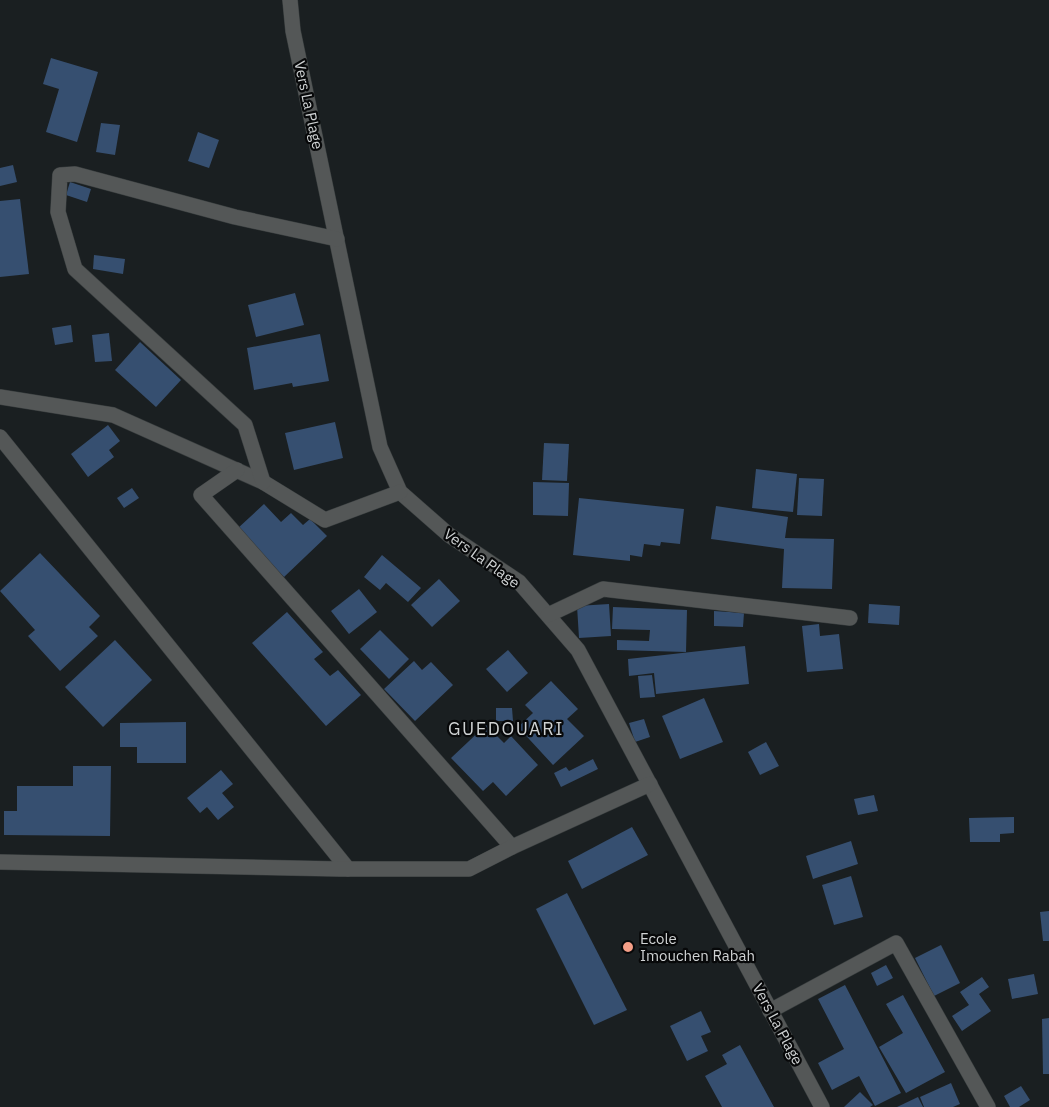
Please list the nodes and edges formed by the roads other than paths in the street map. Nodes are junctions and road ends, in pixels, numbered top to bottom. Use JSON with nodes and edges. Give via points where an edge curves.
{"nodes":[{"id":1,"x":290,"y":0,"type":"edge"},
{"id":2,"x":337,"y":239,"type":"junction"},
{"id":3,"x":0,"y":397,"type":"edge"},
{"id":4,"x":0,"y":438,"type":"edge"},
{"id":5,"x":237,"y":470,"type":"junction"},
{"id":6,"x":263,"y":482,"type":"junction"},
{"id":7,"x":400,"y":492,"type":"junction"},
{"id":8,"x":548,"y":615,"type":"junction"},
{"id":9,"x":850,"y":618,"type":"dead end"},
{"id":10,"x":650,"y":784,"type":"junction"},
{"id":11,"x":512,"y":847,"type":"junction"},
{"id":12,"x":0,"y":862,"type":"edge"},
{"id":13,"x":348,"y":869,"type":"junction"},
{"id":14,"x":770,"y":1011,"type":"junction"},
{"id":15,"x":822,"y":1107,"type":"edge"},
{"id":16,"x":988,"y":1107,"type":"edge"}],
"edges":[{"from":1,"to":2,"type":"street","name":"Vers La Plage","via":[[293,31]]},
{"from":2,"to":6,"type":"street","via":[[235,217],[75,174],[60,175],[58,212],[75,269],[245,425]]},
{"from":2,"to":7,"type":"street","name":"Vers La Plage","via":[[381,447]]},
{"from":3,"to":5,"type":"street","via":[[113,415]]},
{"from":4,"to":13,"type":"street"},
{"from":5,"to":6,"type":"street"},
{"from":5,"to":11,"type":"street","via":[[201,495]]},
{"from":6,"to":7,"type":"street","via":[[325,520]]},
{"from":7,"to":8,"type":"street","name":"Vers La Plage","via":[[449,535],[519,582]]},
{"from":8,"to":9,"type":"street","via":[[603,590]]},
{"from":8,"to":10,"type":"street","name":"Vers La Plage","via":[[578,650]]},
{"from":10,"to":11,"type":"street"},
{"from":10,"to":14,"type":"street","name":"Vers La Plage"},
{"from":11,"to":13,"type":"street","via":[[469,869]]},
{"from":12,"to":13,"type":"street"},
{"from":14,"to":15,"type":"street","name":"Vers La Plage"},
{"from":14,"to":16,"type":"street","via":[[896,943]]}]}
